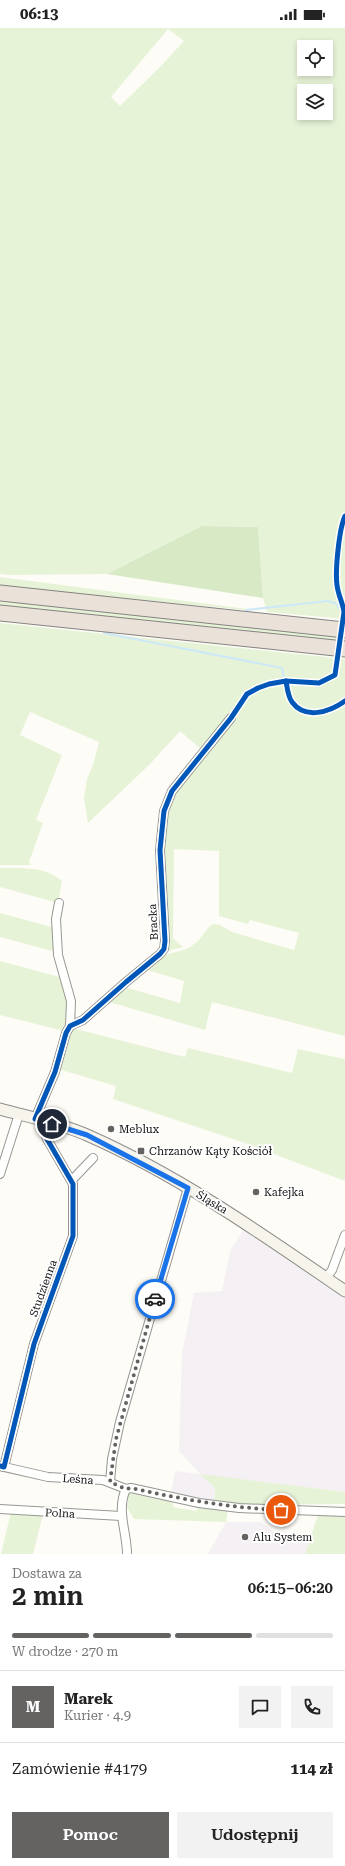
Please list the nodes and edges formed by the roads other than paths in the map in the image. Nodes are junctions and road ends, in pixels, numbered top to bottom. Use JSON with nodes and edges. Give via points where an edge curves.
{"nodes":[{"id":1,"x":0,"y":593,"type":"edge"},
{"id":2,"x":0,"y":613,"type":"edge"},
{"id":3,"x":345,"y":630,"type":"edge"},
{"id":4,"x":345,"y":649,"type":"edge"},
{"id":5,"x":231,"y":718,"type":"dead end"},
{"id":6,"x":59,"y":903,"type":"dead end"},
{"id":7,"x":70,"y":1026,"type":"junction"},
{"id":8,"x":0,"y":1109,"type":"edge"},
{"id":9,"x":19,"y":1114,"type":"junction"},
{"id":10,"x":39,"y":1120,"type":"junction"},
{"id":11,"x":93,"y":1158,"type":"dead end"},
{"id":12,"x":0,"y":1174,"type":"edge"},
{"id":13,"x":72,"y":1180,"type":"junction"},
{"id":14,"x":188,"y":1188,"type":"junction"},
{"id":15,"x":345,"y":1235,"type":"edge"},
{"id":16,"x":326,"y":1278,"type":"junction"},
{"id":17,"x":345,"y":1290,"type":"edge"},
{"id":18,"x":2,"y":1467,"type":"edge"},
{"id":19,"x":110,"y":1482,"type":"junction"},
{"id":20,"x":126,"y":1489,"type":"junction"},
{"id":21,"x":0,"y":1509,"type":"edge"},
{"id":22,"x":345,"y":1512,"type":"edge"},
{"id":23,"x":121,"y":1516,"type":"junction"},
{"id":24,"x":127,"y":1554,"type":"edge"}],
"edges":[{"from":1,"to":3,"type":"highway"},
{"from":2,"to":4,"type":"highway"},
{"from":5,"to":7,"type":"street","name":"Bracka","via":[[172,791],[164,811],[160,850],[164,949],[83,1020]]},
{"from":6,"to":7,"type":"street","via":[[56,919],[58,955],[71,1001]]},
{"from":7,"to":10,"type":"street"},
{"from":8,"to":9,"type":"main road","name":"Śląska"},
{"from":9,"to":10,"type":"main road","name":"Śląska"},
{"from":9,"to":12,"type":"street"},
{"from":10,"to":13,"type":"street","via":[[47,1139]]},
{"from":10,"to":14,"type":"main road","name":"Śląska","via":[[87,1135]]},
{"from":11,"to":13,"type":"street"},
{"from":13,"to":18,"type":"street","name":"Studzienna","via":[[72,1236],[34,1344]]},
{"from":14,"to":16,"type":"main road","name":"Śląska"},
{"from":14,"to":19,"type":"street","via":[[118,1428]]},
{"from":15,"to":16,"type":"street","via":[[332,1270]]},
{"from":16,"to":17,"type":"main road","name":"Śląska"},
{"from":18,"to":19,"type":"street","name":"Leśna","via":[[48,1477]]},
{"from":19,"to":20,"type":"street","name":"Leśna"},
{"from":20,"to":22,"type":"street","name":"Leśna","via":[[239,1508]]},
{"from":20,"to":23,"type":"street"},
{"from":21,"to":23,"type":"street","name":"Polna"},
{"from":23,"to":24,"type":"street"}]}
